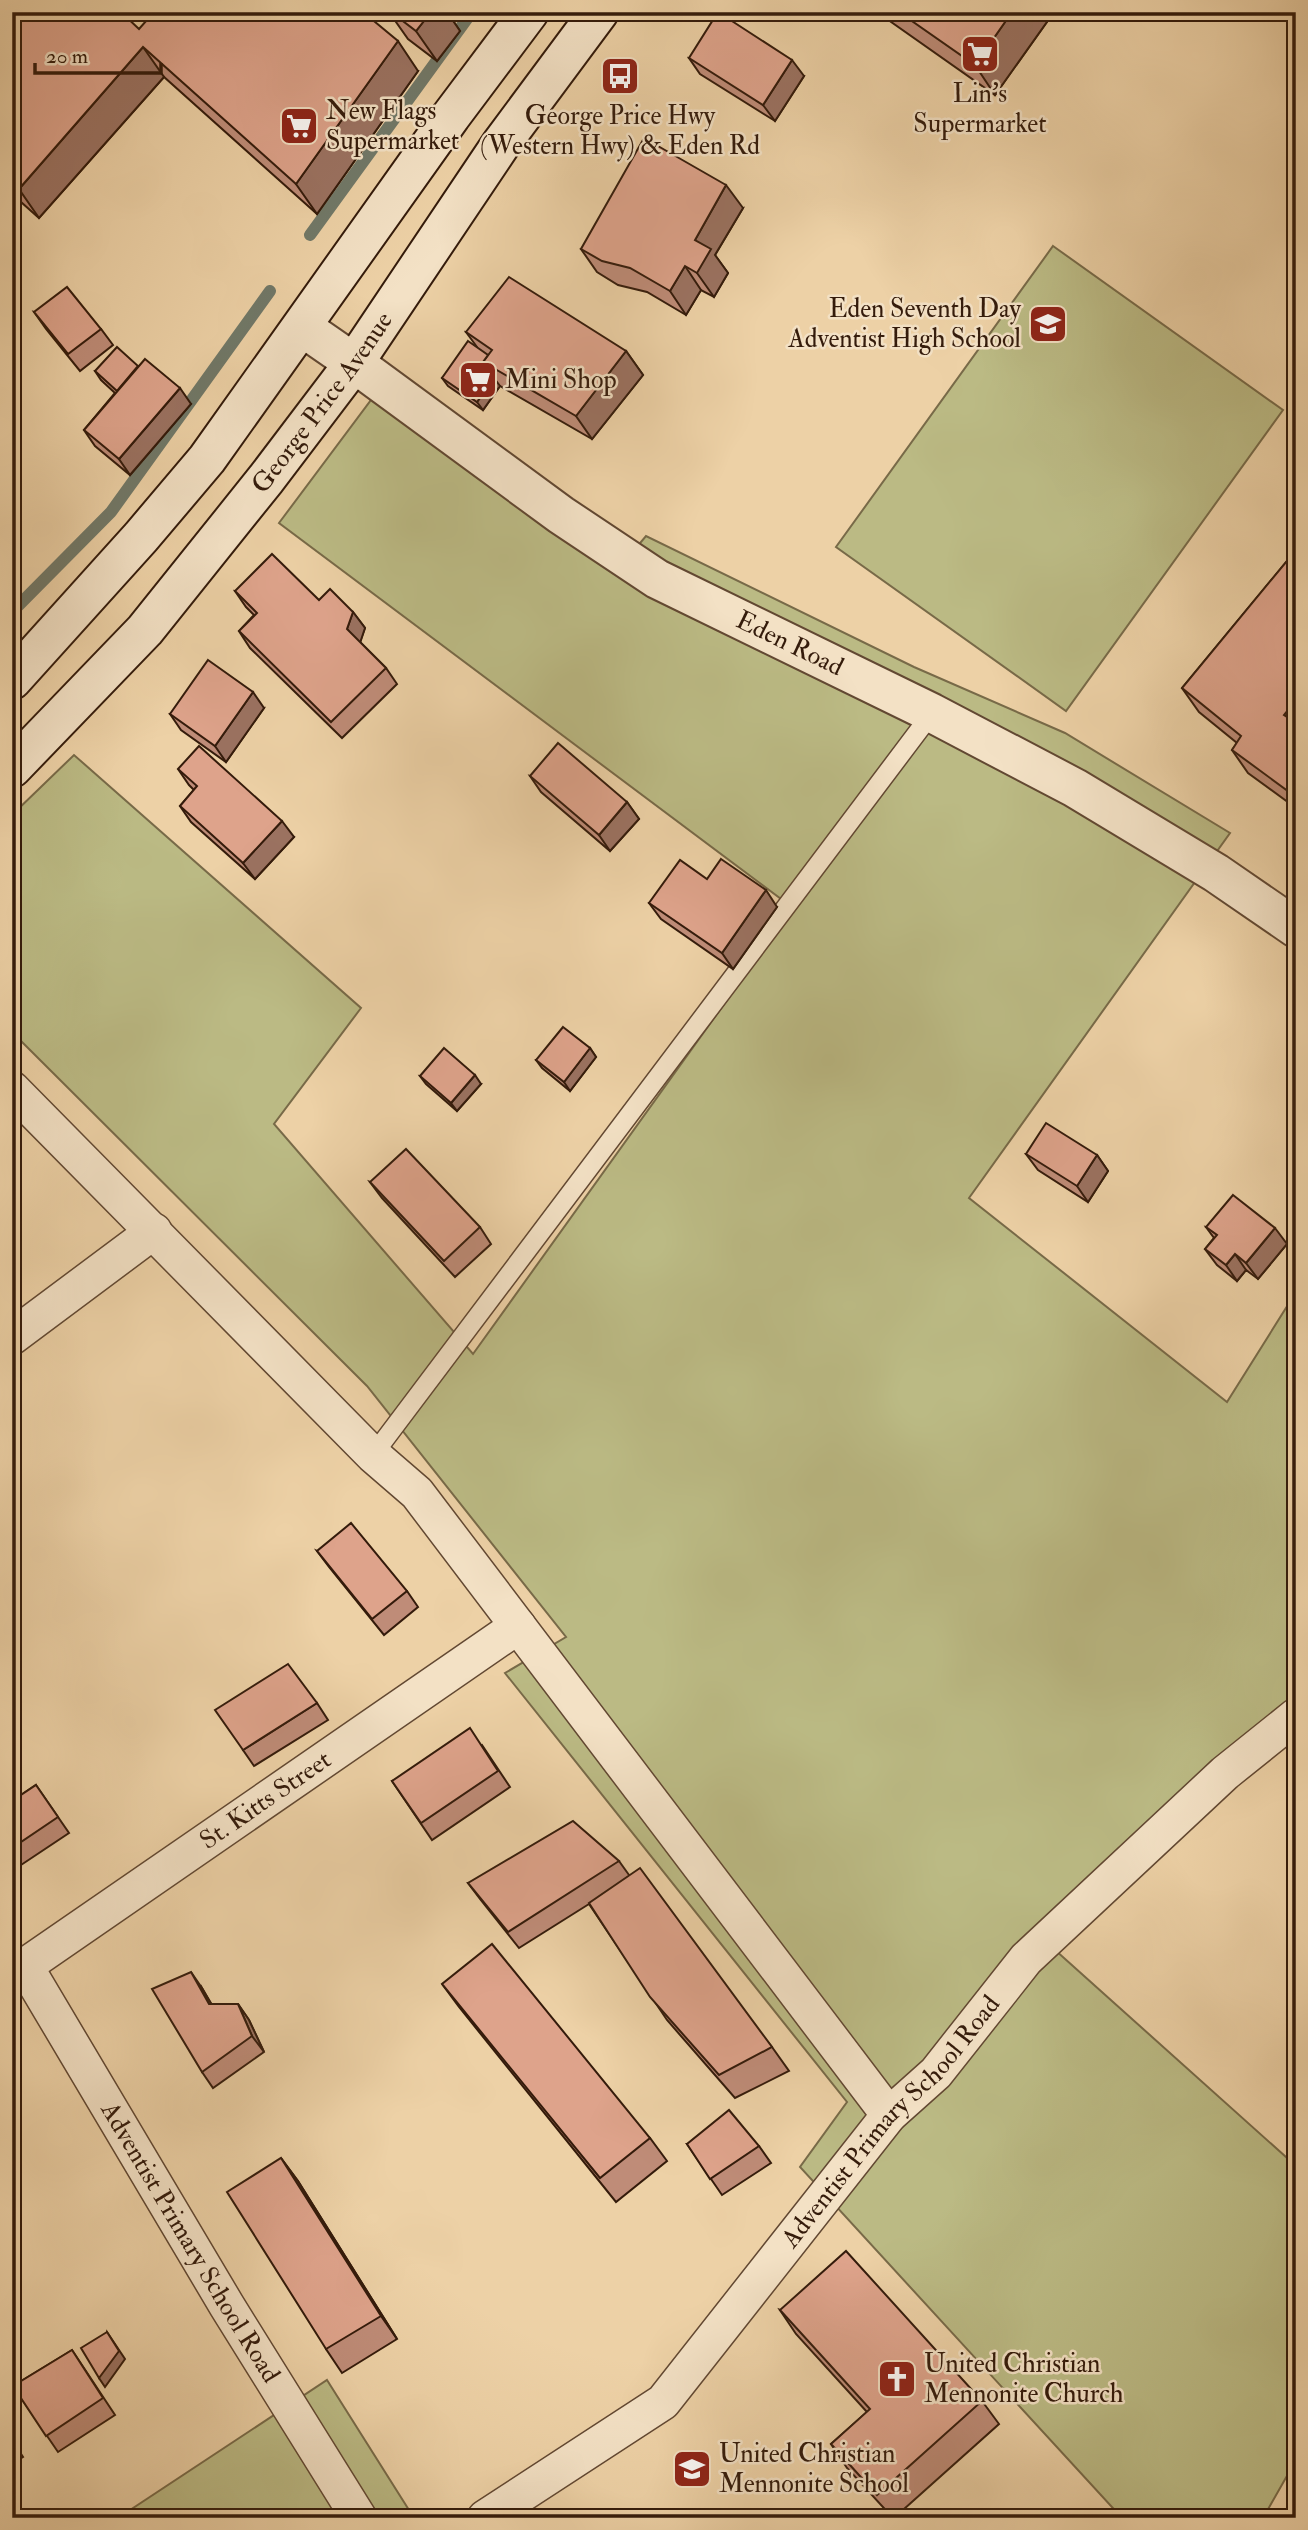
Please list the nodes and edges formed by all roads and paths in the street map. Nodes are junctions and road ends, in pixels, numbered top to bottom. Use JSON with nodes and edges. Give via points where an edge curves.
{"nodes":[{"id":1,"x":529,"y":12,"type":"edge"},
{"id":2,"x":599,"y":12,"type":"edge"},
{"id":3,"x":302,"y":327,"type":"junction"},
{"id":4,"x":354,"y":363,"type":"junction"},
{"id":5,"x":12,"y":680,"type":"edge"},
{"id":6,"x":932,"y":713,"type":"junction"},
{"id":7,"x":12,"y":768,"type":"edge"},
{"id":8,"x":1296,"y":928,"type":"edge"},
{"id":9,"x":12,"y":1089,"type":"edge"},
{"id":10,"x":154,"y":1231,"type":"junction"},
{"id":11,"x":12,"y":1337,"type":"edge"},
{"id":12,"x":373,"y":1455,"type":"junction"},
{"id":13,"x":519,"y":1626,"type":"junction"},
{"id":14,"x":1296,"y":1716,"type":"edge"},
{"id":15,"x":19,"y":1970,"type":"edge"},
{"id":16,"x":889,"y":2115,"type":"junction"},
{"id":17,"x":359,"y":2518,"type":"edge"},
{"id":18,"x":485,"y":2518,"type":"edge"}],
"edges":[{"from":1,"to":3,"type":"main road"},
{"from":2,"to":4,"type":"main road","name":"George Price Avenue","via":[[501,145]]},
{"from":3,"to":4,"type":"main road","name":"Eden Road"},
{"from":3,"to":5,"type":"main road","via":[[206,459]]},
{"from":4,"to":6,"type":"main road","name":"Eden Road","via":[[561,515],[657,579]]},
{"from":4,"to":7,"type":"main road","name":"George Price Avenue","via":[[145,629]]},
{"from":6,"to":8,"type":"main road","name":"Eden Road","via":[[1075,788],[1216,873]]},
{"from":6,"to":12,"type":"lane"},
{"from":9,"to":10,"type":"street"},
{"from":10,"to":11,"type":"street"},
{"from":10,"to":12,"type":"street"},
{"from":12,"to":13,"type":"street","via":[[417,1493]]},
{"from":13,"to":15,"type":"street","name":"St. Kitts Street"},
{"from":13,"to":16,"type":"street"},
{"from":14,"to":16,"type":"street","name":"Adventist Primary School Road","via":[[1225,1773],[1026,1959],[936,2073]]},
{"from":15,"to":17,"type":"street","name":"Adventist Primary School Road"},
{"from":16,"to":18,"type":"street","name":"Adventist Primary School Road","via":[[663,2402]]}]}
